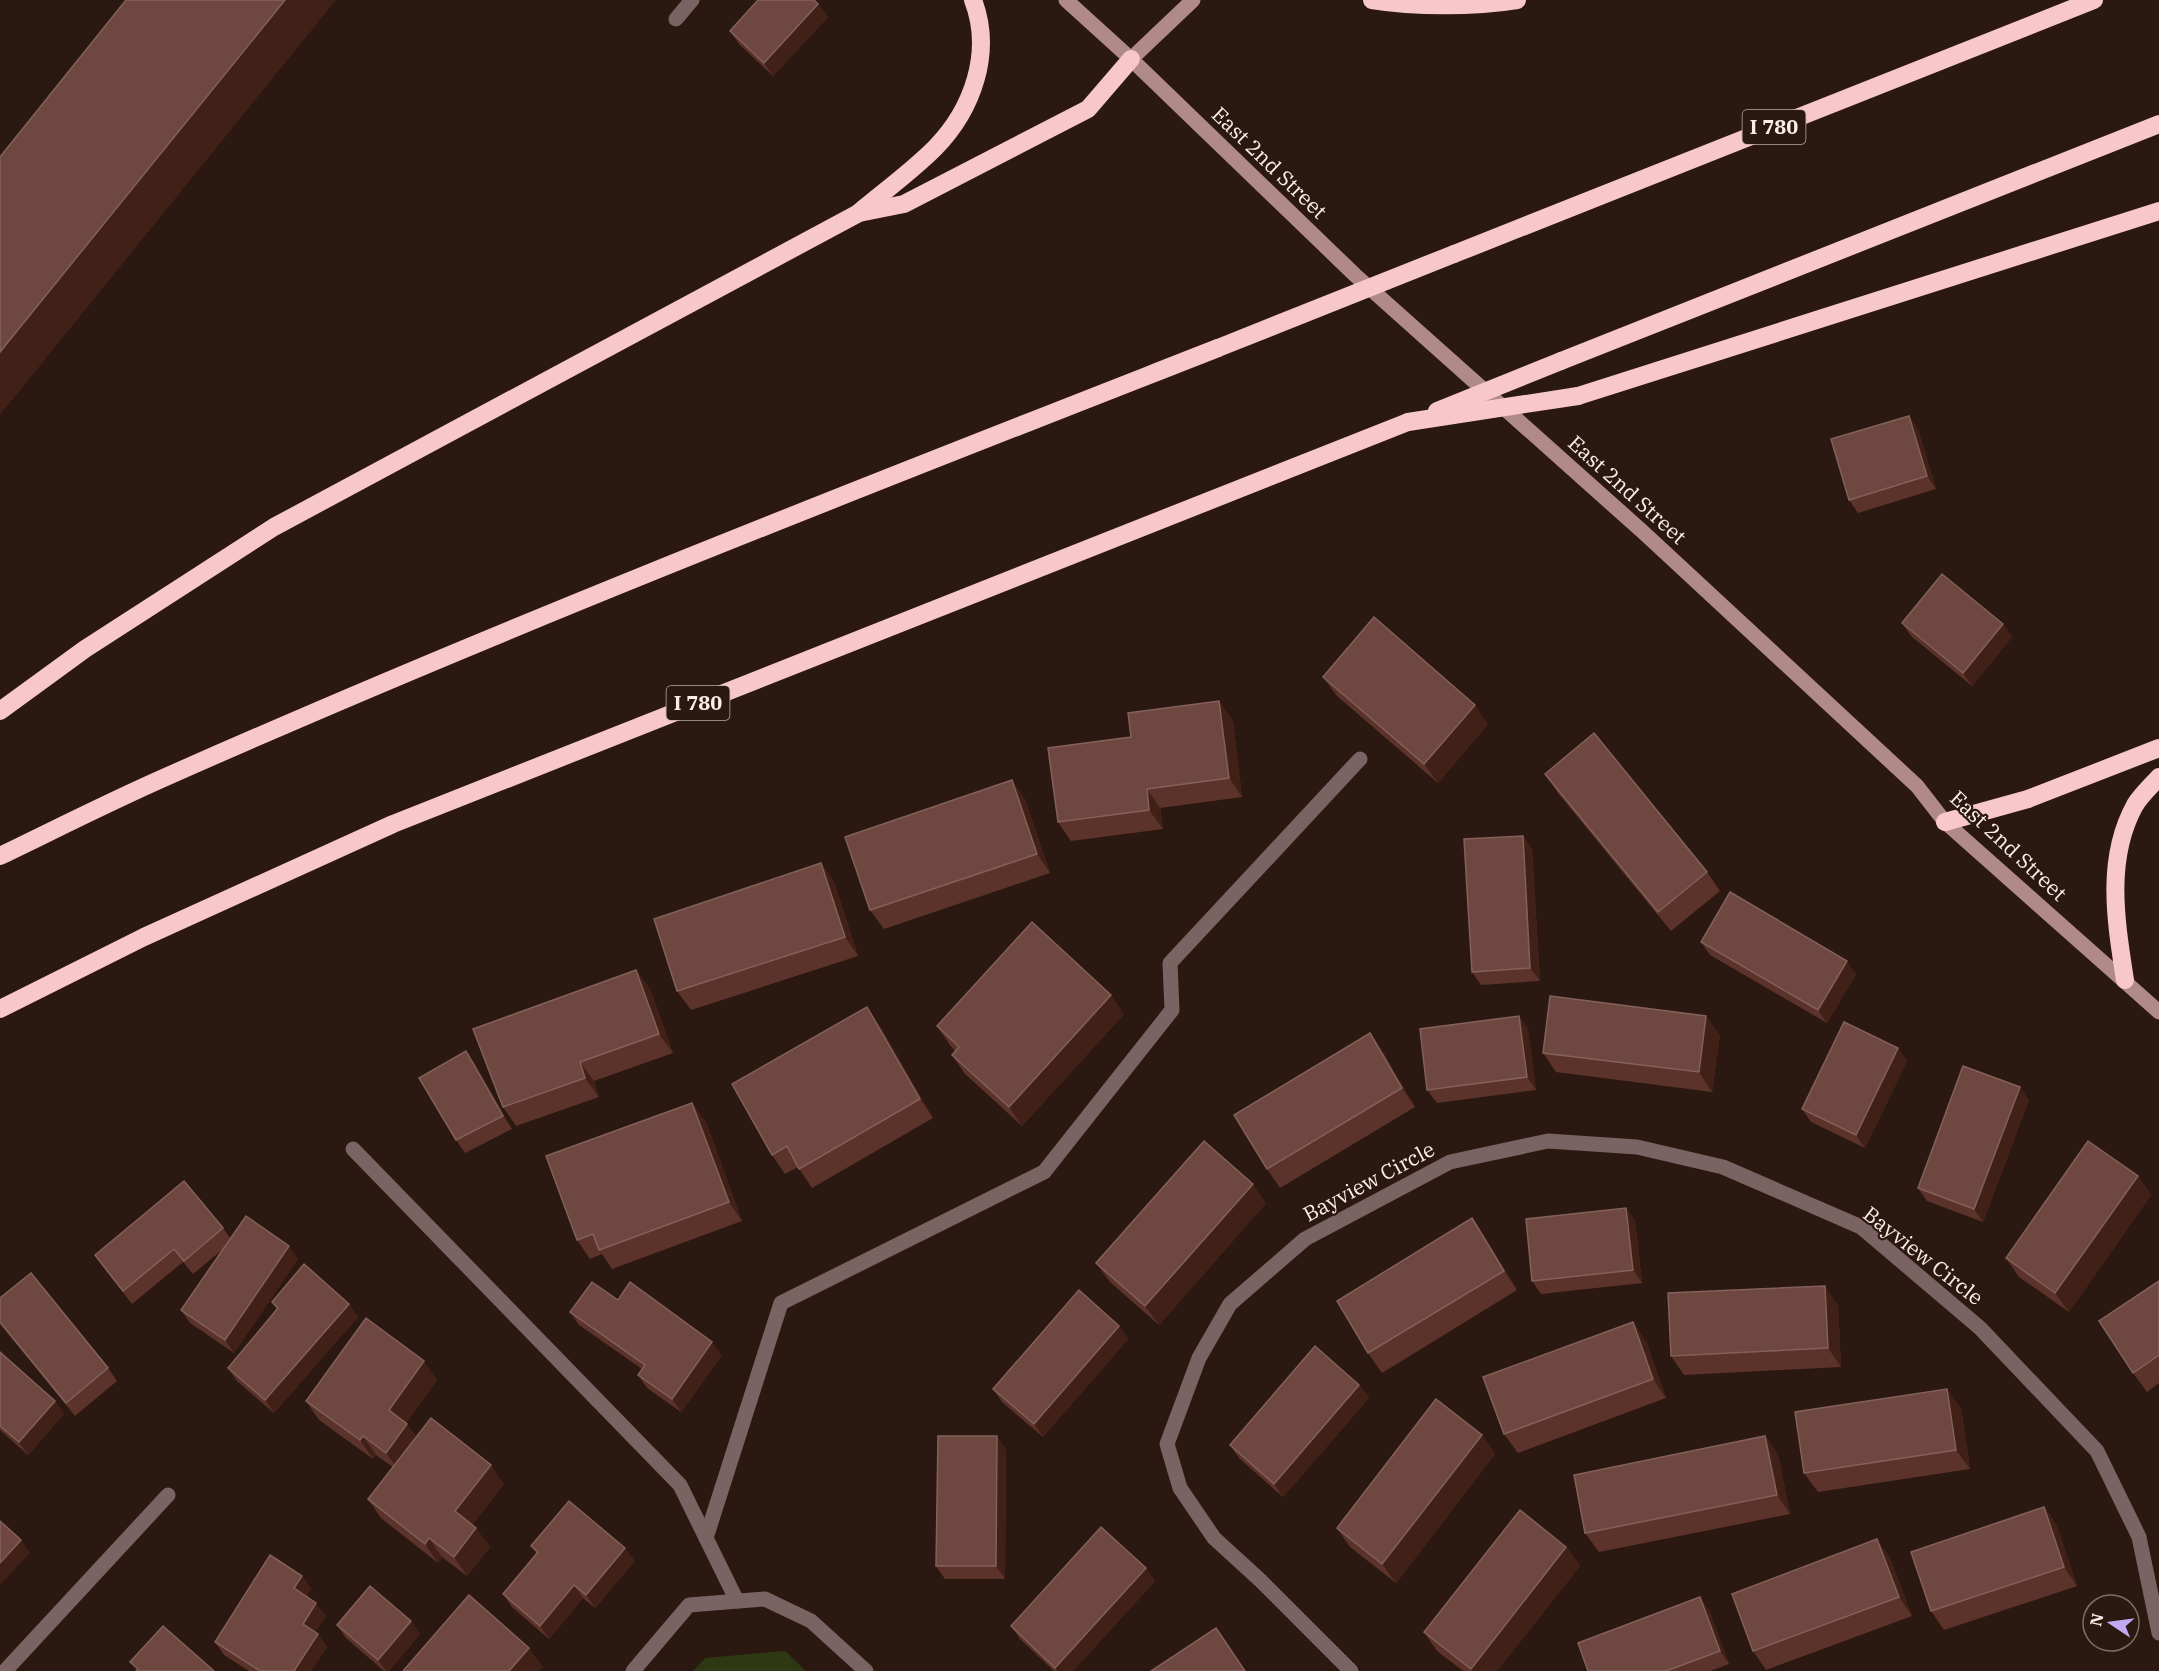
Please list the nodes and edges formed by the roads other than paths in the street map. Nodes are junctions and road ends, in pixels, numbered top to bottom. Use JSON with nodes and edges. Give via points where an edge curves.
{"nodes":[{"id":1,"x":692,"y":0,"type":"edge"},
{"id":2,"x":972,"y":0,"type":"edge"},
{"id":3,"x":1066,"y":0,"type":"edge"},
{"id":4,"x":1193,"y":0,"type":"edge"},
{"id":5,"x":1372,"y":0,"type":"edge"},
{"id":6,"x":1517,"y":0,"type":"edge"},
{"id":7,"x":2094,"y":0,"type":"edge"},
{"id":8,"x":676,"y":19,"type":"dead end"},
{"id":9,"x":1131,"y":59,"type":"junction"},
{"id":10,"x":2159,"y":124,"type":"edge"},
{"id":11,"x":2159,"y":212,"type":"edge"},
{"id":12,"x":857,"y":214,"type":"junction"},
{"id":13,"x":1408,"y":423,"type":"junction"},
{"id":14,"x":0,"y":711,"type":"edge"},
{"id":15,"x":2159,"y":748,"type":"edge"},
{"id":16,"x":1360,"y":759,"type":"dead end"},
{"id":17,"x":2159,"y":777,"type":"edge"},
{"id":18,"x":1945,"y":822,"type":"junction"},
{"id":19,"x":0,"y":856,"type":"edge"},
{"id":20,"x":2125,"y":980,"type":"junction"},
{"id":21,"x":0,"y":1009,"type":"edge"},
{"id":22,"x":2159,"y":1012,"type":"edge"},
{"id":23,"x":353,"y":1149,"type":"dead end"},
{"id":24,"x":168,"y":1495,"type":"dead end"},
{"id":25,"x":706,"y":1538,"type":"junction"},
{"id":26,"x":737,"y":1601,"type":"junction"},
{"id":27,"x":2159,"y":1633,"type":"edge"},
{"id":28,"x":5,"y":1671,"type":"edge"},
{"id":29,"x":633,"y":1671,"type":"edge"},
{"id":30,"x":866,"y":1671,"type":"edge"},
{"id":31,"x":1351,"y":1671,"type":"edge"}],
"edges":[{"from":1,"to":8,"type":"street"},
{"from":2,"to":12,"type":"highway","via":[[979,16],[982,52],[969,102],[936,147]]},
{"from":3,"to":9,"type":"main road","name":"East 2nd Street"},
{"from":4,"to":9,"type":"main road"},
{"from":5,"to":6,"type":"highway","via":[[1438,4]]},
{"from":7,"to":19,"type":"highway","number":"I 780","bridge":true,"via":[[513,629],[166,777]]},
{"from":9,"to":12,"type":"highway","via":[[1088,109],[904,204]]},
{"from":9,"to":18,"type":"main road","name":"East 2nd Street","via":[[1355,275],[1917,786]]},
{"from":10,"to":13,"type":"highway","number":"I 780","bridge":true},
{"from":11,"to":13,"type":"highway","bridge":true,"via":[[1578,396]]},
{"from":12,"to":14,"type":"highway","via":[[274,527],[85,649]]},
{"from":13,"to":21,"type":"highway","number":"I 780","via":[[393,824],[144,937]]},
{"from":15,"to":18,"type":"highway","via":[[2028,799]]},
{"from":16,"to":25,"type":"street","via":[[1170,963],[1172,1010],[1044,1172],[781,1304]]},
{"from":17,"to":20,"type":"highway","via":[[2136,804],[2119,843],[2116,922]]},
{"from":18,"to":20,"type":"main road","name":"East 2nd Street"},
{"from":20,"to":22,"type":"main road","name":"East 2nd Street"},
{"from":23,"to":25,"type":"street","via":[[680,1485]]},
{"from":24,"to":28,"type":"street"},
{"from":25,"to":26,"type":"street"},
{"from":26,"to":29,"type":"street","via":[[689,1605]]},
{"from":26,"to":30,"type":"street","via":[[765,1599],[811,1621]]},
{"from":27,"to":31,"type":"street","name":"Bayview Circle","via":[[2139,1537],[2097,1451],[1980,1328],[1860,1227],[1723,1167],[1637,1147],[1548,1141],[1450,1162],[1305,1239],[1230,1304],[1199,1358],[1171,1433],[1167,1444],[1180,1488],[1214,1538]]}]}
